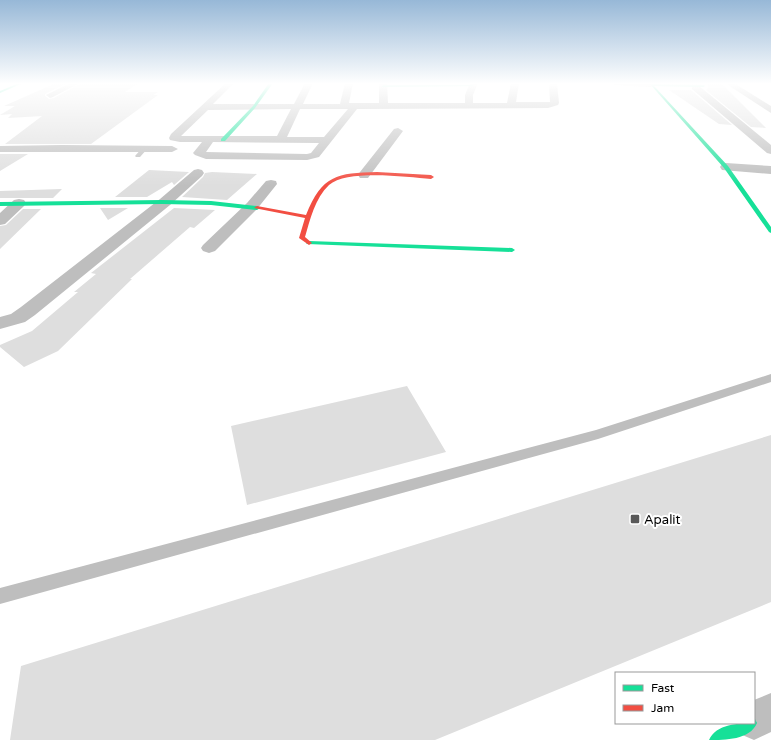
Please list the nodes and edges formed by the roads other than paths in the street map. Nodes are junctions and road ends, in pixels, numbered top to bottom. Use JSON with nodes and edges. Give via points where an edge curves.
{"nodes":[{"id":1,"x":194,"y":118,"type":"edge"},
{"id":2,"x":244,"y":118,"type":"edge"},
{"id":3,"x":292,"y":118,"type":"edge"},
{"id":4,"x":346,"y":118,"type":"edge"},
{"id":5,"x":681,"y":118,"type":"edge"},
{"id":6,"x":734,"y":118,"type":"edge"},
{"id":7,"x":398,"y":131,"type":"dead end"},
{"id":8,"x":210,"y":140,"type":"junction"},
{"id":9,"x":223,"y":140,"type":"junction"},
{"id":10,"x":280,"y":140,"type":"junction"},
{"id":11,"x":328,"y":140,"type":"junction"},
{"id":12,"x":0,"y":149,"type":"edge"},
{"id":13,"x":172,"y":149,"type":"dead end"},
{"id":14,"x":771,"y":152,"type":"edge"},
{"id":15,"x":726,"y":167,"type":"junction"},
{"id":16,"x":771,"y":170,"type":"edge"},
{"id":17,"x":198,"y":173,"type":"dead end"},
{"id":18,"x":364,"y":175,"type":"junction"},
{"id":19,"x":432,"y":177,"type":"dead end"},
{"id":20,"x":271,"y":184,"type":"dead end"},
{"id":21,"x":166,"y":202,"type":"junction"},
{"id":22,"x":19,"y":203,"type":"junction"},
{"id":23,"x":0,"y":204,"type":"edge"},
{"id":24,"x":252,"y":206,"type":"junction"},
{"id":25,"x":307,"y":217,"type":"junction"},
{"id":26,"x":0,"y":221,"type":"edge"},
{"id":27,"x":771,"y":231,"type":"edge"},
{"id":28,"x":209,"y":248,"type":"dead end"},
{"id":29,"x":512,"y":250,"type":"dead end"},
{"id":30,"x":0,"y":323,"type":"edge"},
{"id":31,"x":771,"y":378,"type":"edge"},
{"id":32,"x":0,"y":596,"type":"edge"},
{"id":33,"x":771,"y":712,"type":"edge"},
{"id":34,"x":755,"y":720,"type":"edge"},
{"id":35,"x":747,"y":724,"type":"edge"},
{"id":36,"x":717,"y":740,"type":"edge"}],
"edges":[{"from":1,"to":8,"type":"street","via":[[174,138]]},
{"from":2,"to":9,"type":"street"},
{"from":3,"to":10,"type":"street"},
{"from":4,"to":11,"type":"street"},
{"from":5,"to":15,"type":"street"},
{"from":6,"to":14,"type":"street"},
{"from":7,"to":18,"type":"street"},
{"from":8,"to":9,"type":"street"},
{"from":8,"to":11,"type":"street","via":[[199,152],[201,154],[294,158],[315,155]]},
{"from":9,"to":10,"type":"street"},
{"from":10,"to":11,"type":"street"},
{"from":12,"to":13,"type":"street","via":[[141,152]]},
{"from":15,"to":16,"type":"street"},
{"from":15,"to":27,"type":"street"},
{"from":17,"to":21,"type":"street"},
{"from":18,"to":19,"type":"street"},
{"from":18,"to":25,"type":"street","via":[[334,178],[327,183]]},
{"from":20,"to":24,"type":"street"},
{"from":21,"to":22,"type":"street"},
{"from":21,"to":24,"type":"street"},
{"from":21,"to":30,"type":"street","via":[[28,311],[18,318]]},
{"from":22,"to":23,"type":"street"},
{"from":22,"to":26,"type":"street"},
{"from":24,"to":25,"type":"street"},
{"from":24,"to":28,"type":"street"},
{"from":25,"to":29,"type":"street","via":[[302,238],[308,243]]},
{"from":31,"to":32,"type":"lane","via":[[598,434]]},
{"from":33,"to":34,"type":"street"},
{"from":35,"to":36,"type":"street"}]}
